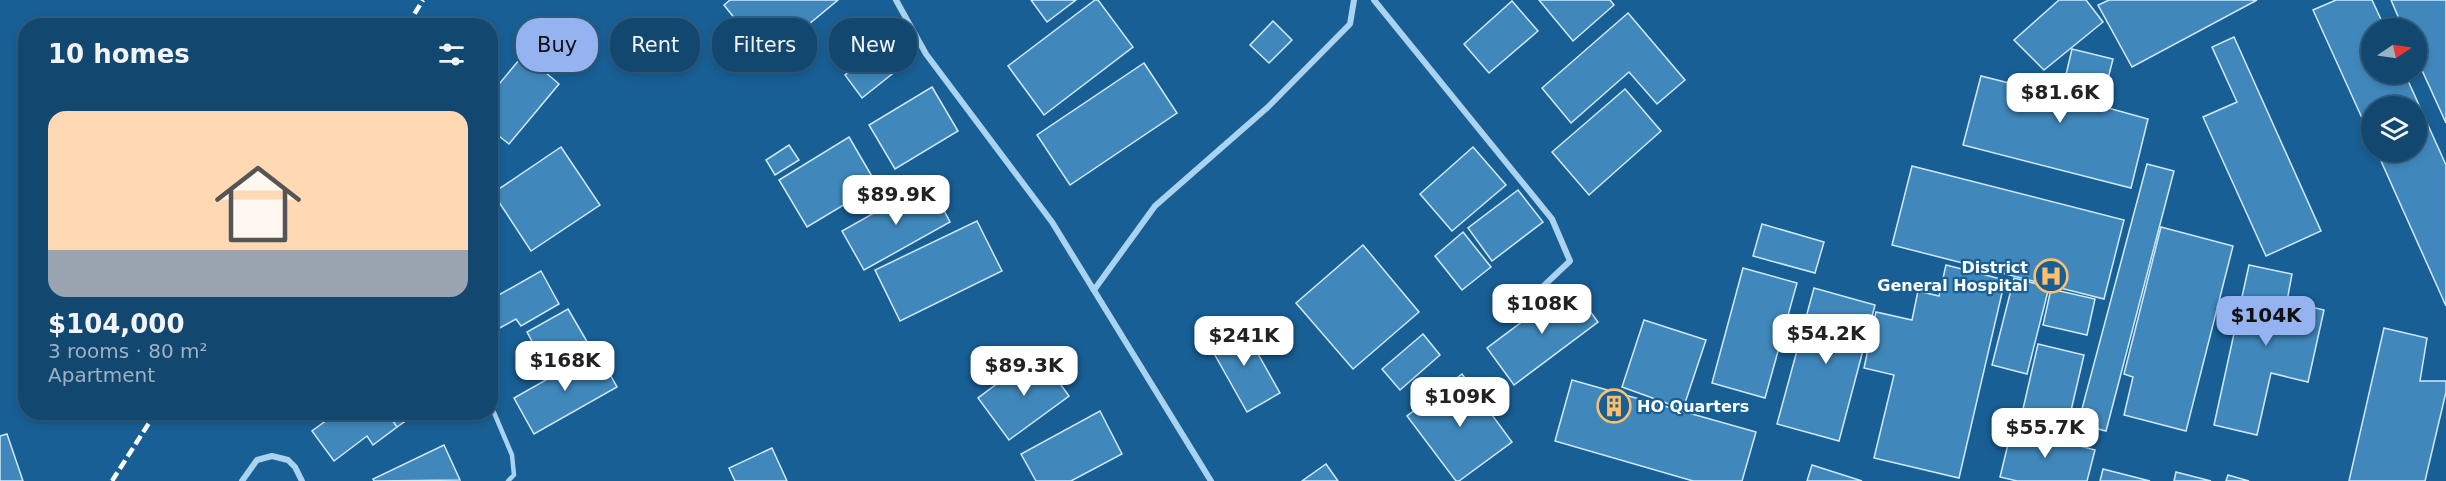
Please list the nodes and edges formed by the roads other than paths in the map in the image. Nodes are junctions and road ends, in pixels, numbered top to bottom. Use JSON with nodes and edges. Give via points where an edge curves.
{"nodes":[{"id":1,"x":896,"y":0,"type":"edge"},
{"id":2,"x":1354,"y":0,"type":"edge"},
{"id":3,"x":1374,"y":0,"type":"edge"},
{"id":4,"x":1094,"y":290,"type":"junction"},
{"id":5,"x":1519,"y":309,"type":"dead end"},
{"id":6,"x":497,"y":420,"type":"edge"},
{"id":7,"x":242,"y":481,"type":"edge"},
{"id":8,"x":302,"y":481,"type":"edge"},
{"id":9,"x":508,"y":481,"type":"edge"},
{"id":10,"x":1211,"y":481,"type":"edge"}],
"edges":[{"from":1,"to":4,"type":"street","via":[[926,54],[1052,222]]},
{"from":2,"to":4,"type":"street","via":[[1350,24],[1268,107],[1155,206]]},
{"from":3,"to":5,"type":"street","via":[[1552,219],[1570,261]]},
{"from":4,"to":10,"type":"street"},
{"from":6,"to":9,"type":"lane","via":[[512,455],[514,475]]},
{"from":7,"to":8,"type":"street","via":[[257,460],[272,456],[288,460]]}]}
